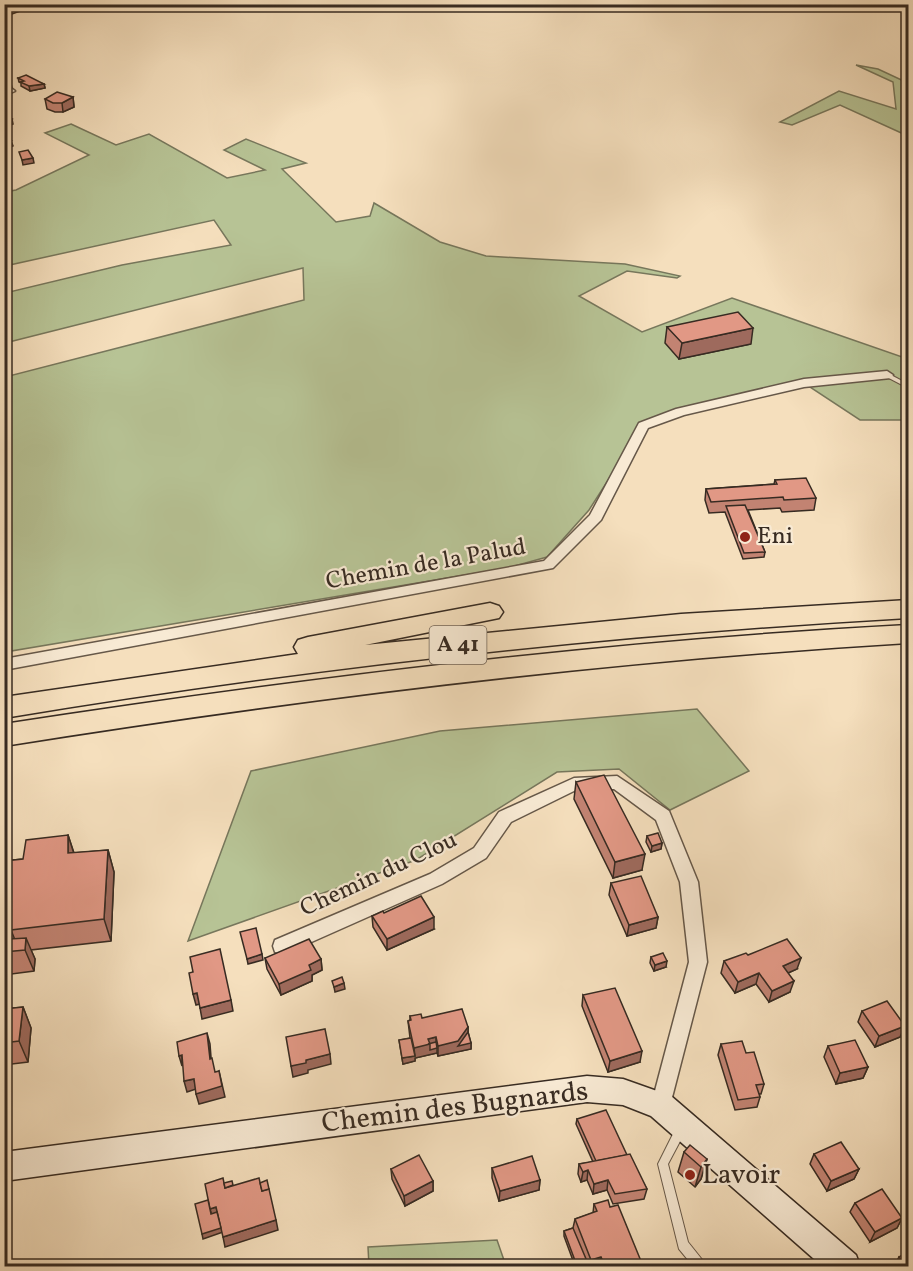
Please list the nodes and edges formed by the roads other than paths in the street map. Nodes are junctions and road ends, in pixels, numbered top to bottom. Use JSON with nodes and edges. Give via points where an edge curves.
{"nodes":[{"id":1,"x":32,"y":4,"type":"edge"},
{"id":2,"x":890,"y":4,"type":"edge"},
{"id":3,"x":909,"y":8,"type":"edge"},
{"id":4,"x":4,"y":13,"type":"edge"},
{"id":5,"x":4,"y":81,"type":"edge"},
{"id":6,"x":8,"y":92,"type":"edge"},
{"id":7,"x":887,"y":375,"type":"joint"},
{"id":8,"x":909,"y":386,"type":"edge"},
{"id":9,"x":909,"y":609,"type":"edge"},
{"id":10,"x":490,"y":612,"type":"dead end"},
{"id":11,"x":909,"y":636,"type":"edge"},
{"id":12,"x":4,"y":665,"type":"edge"},
{"id":13,"x":7,"y":708,"type":"edge"},
{"id":14,"x":4,"y":735,"type":"edge"},
{"id":15,"x":282,"y":946,"type":"dead end"},
{"id":16,"x":661,"y":1106,"type":"junction"},
{"id":17,"x":683,"y":1126,"type":"junction"},
{"id":18,"x":4,"y":1167,"type":"edge"},
{"id":19,"x":700,"y":1266,"type":"edge"},
{"id":20,"x":845,"y":1266,"type":"edge"}],
"edges":[{"from":1,"to":4,"type":"street"},
{"from":2,"to":3,"type":"street"},
{"from":5,"to":6,"type":"lane","via":[[8,81]]},
{"from":7,"to":8,"type":"lane"},
{"from":7,"to":12,"type":"street","name":"Chemin de la Palud","via":[[804,383],[680,412],[643,426],[596,517],[548,565]]},
{"from":9,"to":13,"type":"highway","number":"A 41","via":[[660,625],[485,642],[269,668]]},
{"from":10,"to":13,"type":"highway"},
{"from":11,"to":14,"type":"highway","number":"A 41","via":[[861,636],[488,666]]},
{"from":15,"to":16,"type":"street","name":"Chemin du Clou","via":[[436,879],[480,853],[505,817],[574,784],[617,782],[663,816],[689,882],[698,962]]},
{"from":16,"to":17,"type":"street","name":"Chemin des Bugnards"},
{"from":16,"to":18,"type":"street","name":"Chemin des Bugnards","via":[[623,1092],[586,1089]]},
{"from":17,"to":19,"type":"lane","via":[[663,1164],[683,1245]]},
{"from":17,"to":20,"type":"street","name":"Chemin des Bugnards"}]}
